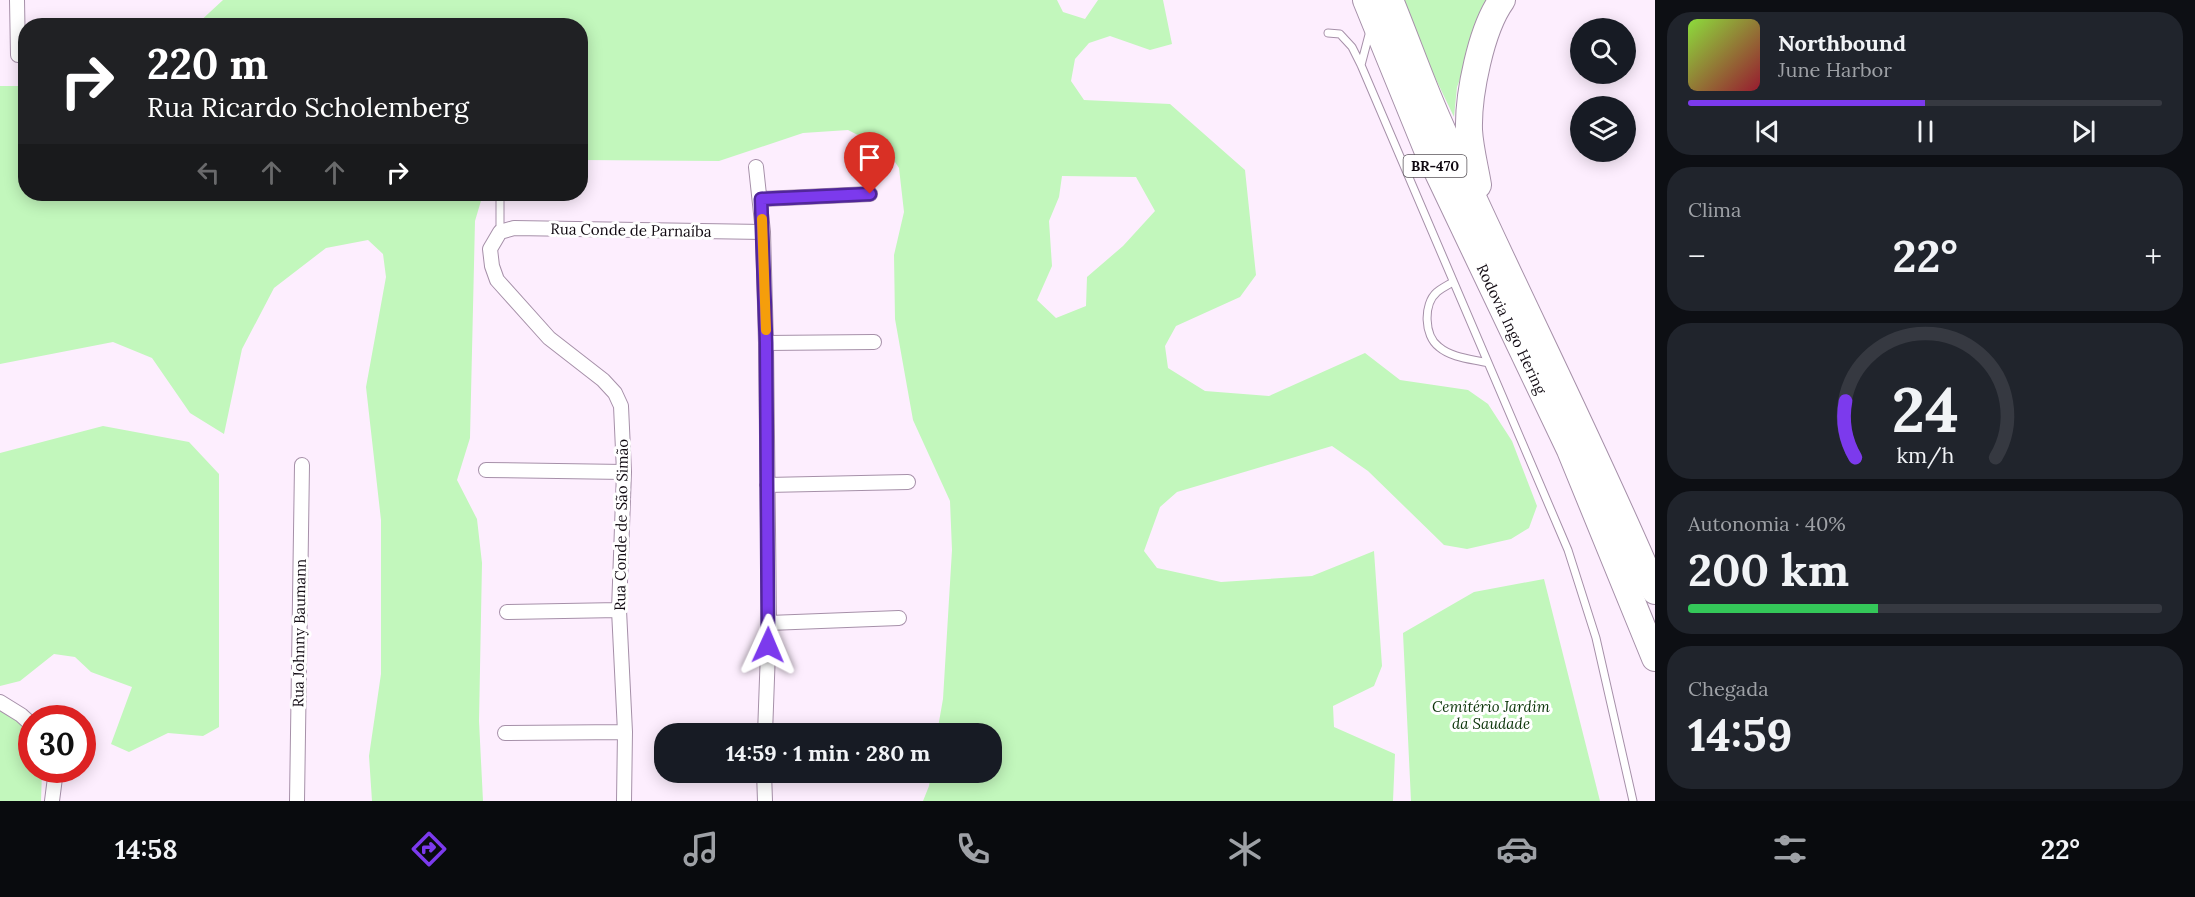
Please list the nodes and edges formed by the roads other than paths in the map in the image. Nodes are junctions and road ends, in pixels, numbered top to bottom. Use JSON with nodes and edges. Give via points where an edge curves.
{"nodes":[{"id":1,"x":16,"y":0,"type":"edge"},
{"id":2,"x":1502,"y":0,"type":"edge"},
{"id":3,"x":1376,"y":6,"type":"edge"},
{"id":4,"x":1328,"y":33,"type":"dead end"},
{"id":5,"x":18,"y":56,"type":"dead end"},
{"id":6,"x":1361,"y":65,"type":"junction"},
{"id":7,"x":756,"y":167,"type":"dead end"},
{"id":8,"x":870,"y":194,"type":"dead end"},
{"id":9,"x":761,"y":199,"type":"junction"},
{"id":10,"x":500,"y":201,"type":"edge"},
{"id":11,"x":500,"y":232,"type":"junction"},
{"id":12,"x":763,"y":232,"type":"junction"},
{"id":13,"x":1506,"y":268,"type":"junction"},
{"id":14,"x":1453,"y":282,"type":"junction"},
{"id":15,"x":874,"y":342,"type":"dead end"},
{"id":16,"x":766,"y":343,"type":"junction"},
{"id":17,"x":1488,"y":363,"type":"junction"},
{"id":18,"x":302,"y":465,"type":"dead end"},
{"id":19,"x":486,"y":470,"type":"dead end"},
{"id":20,"x":624,"y":472,"type":"junction"},
{"id":21,"x":908,"y":482,"type":"dead end"},
{"id":22,"x":767,"y":485,"type":"junction"},
{"id":23,"x":1655,"y":591,"type":"edge"},
{"id":24,"x":619,"y":610,"type":"junction"},
{"id":25,"x":507,"y":612,"type":"dead end"},
{"id":26,"x":899,"y":618,"type":"dead end"},
{"id":27,"x":769,"y":623,"type":"junction"},
{"id":28,"x":1653,"y":657,"type":"edge"},
{"id":29,"x":0,"y":702,"type":"edge"},
{"id":30,"x":18,"y":713,"type":"edge"},
{"id":31,"x":765,"y":723,"type":"edge"},
{"id":32,"x":625,"y":732,"type":"junction"},
{"id":33,"x":505,"y":734,"type":"dead end"},
{"id":34,"x":54,"y":783,"type":"edge"},
{"id":35,"x":765,"y":783,"type":"edge"},
{"id":36,"x":52,"y":801,"type":"edge"},
{"id":37,"x":297,"y":801,"type":"edge"},
{"id":38,"x":624,"y":801,"type":"edge"},
{"id":39,"x":765,"y":801,"type":"edge"},
{"id":40,"x":1634,"y":801,"type":"edge"}],
"edges":[{"from":1,"to":5,"type":"street"},
{"from":2,"to":13,"type":"highway","via":[[1485,36],[1474,77],[1469,130],[1478,188]]},
{"from":3,"to":6,"type":"lane"},
{"from":3,"to":13,"type":"highway","name":"Rodovia Ingo Hering","number":"BR-470","via":[[1436,116]]},
{"from":3,"to":28,"type":"highway","name":"Rodovia Ingo Hering","number":"BR-470","via":[[1428,152],[1570,450]]},
{"from":4,"to":6,"type":"lane","via":[[1340,34]]},
{"from":6,"to":14,"type":"lane"},
{"from":7,"to":9,"type":"street"},
{"from":8,"to":9,"type":"street"},
{"from":9,"to":12,"type":"street"},
{"from":10,"to":11,"type":"lane"},
{"from":11,"to":12,"type":"street","name":"Rua Conde de Parnaíba","via":[[514,228]]},
{"from":11,"to":20,"type":"street","name":"Rua Conde de São Simão","via":[[490,249],[497,280],[549,338],[615,393],[621,406]]},
{"from":12,"to":16,"type":"street"},
{"from":13,"to":23,"type":"highway","name":"Rodovia Ingo Hering","number":"BR-470"},
{"from":14,"to":17,"type":"lane"},
{"from":14,"to":17,"type":"lane","via":[[1436,292],[1428,305],[1428,329],[1437,346],[1453,355]]},
{"from":15,"to":16,"type":"street"},
{"from":16,"to":22,"type":"street"},
{"from":17,"to":40,"type":"lane","via":[[1568,550],[1596,638]]},
{"from":18,"to":37,"type":"street","name":"Rua Johnny Baumann"},
{"from":19,"to":20,"type":"street"},
{"from":20,"to":24,"type":"street","name":"Rua Conde de São Simão"},
{"from":21,"to":22,"type":"street"},
{"from":22,"to":27,"type":"street"},
{"from":24,"to":25,"type":"street"},
{"from":24,"to":32,"type":"street","name":"Rua Conde de São Simão"},
{"from":26,"to":27,"type":"street"},
{"from":27,"to":31,"type":"street"},
{"from":29,"to":30,"type":"street"},
{"from":32,"to":33,"type":"street"},
{"from":32,"to":38,"type":"street","name":"Rua Conde de São Simão"},
{"from":34,"to":36,"type":"street"},
{"from":35,"to":39,"type":"street"}]}
